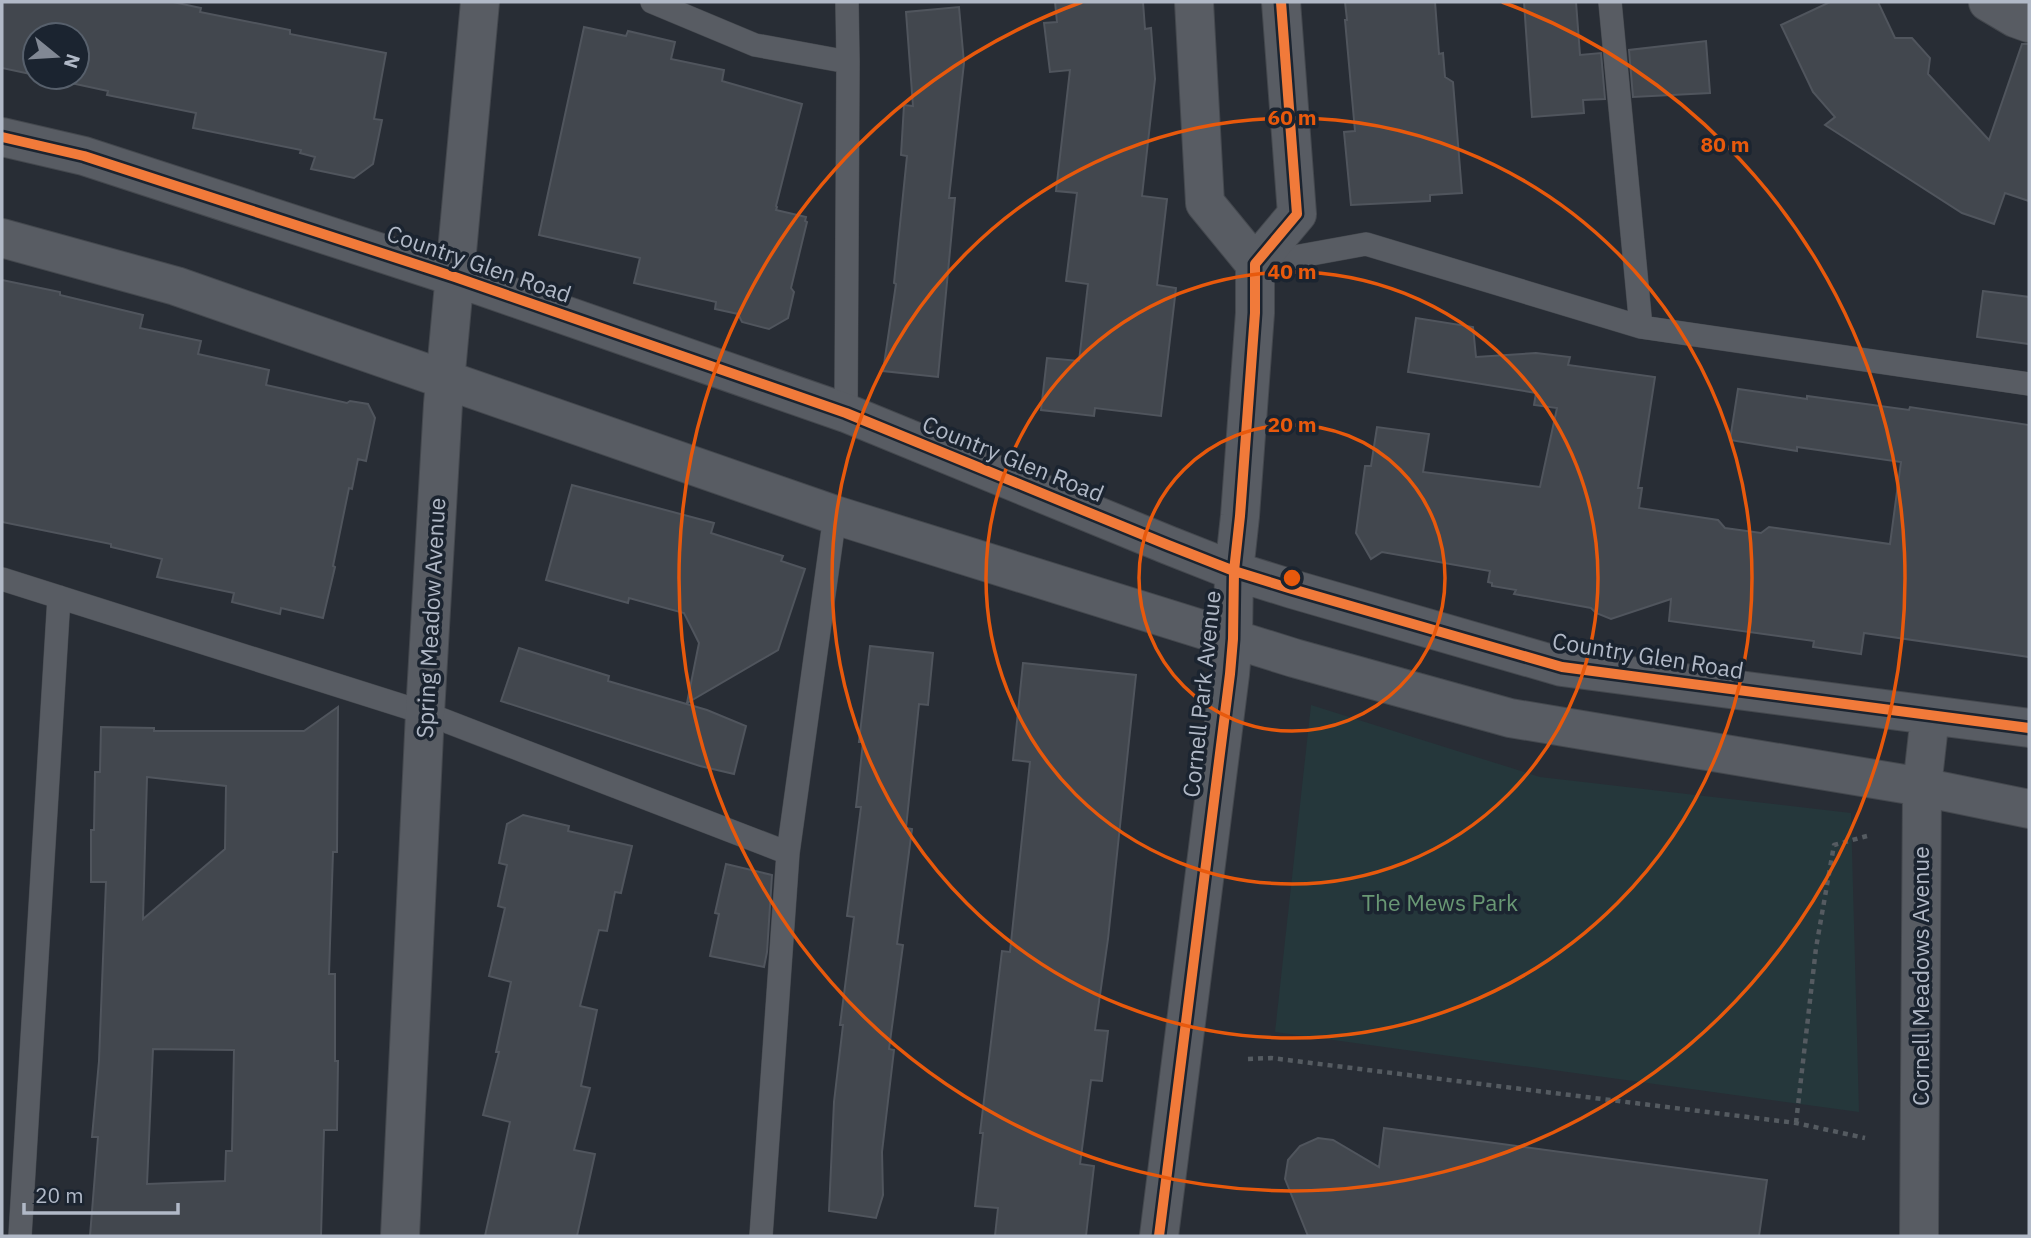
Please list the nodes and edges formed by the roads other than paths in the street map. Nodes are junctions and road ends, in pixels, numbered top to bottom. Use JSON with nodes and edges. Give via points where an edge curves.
{"nodes":[{"id":1,"x":480,"y":2,"type":"edge"},
{"id":2,"x":652,"y":2,"type":"edge"},
{"id":3,"x":846,"y":2,"type":"edge"},
{"id":4,"x":1194,"y":2,"type":"edge"},
{"id":5,"x":1281,"y":2,"type":"edge"},
{"id":6,"x":1609,"y":2,"type":"edge"},
{"id":7,"x":1988,"y":2,"type":"edge"},
{"id":8,"x":2029,"y":23,"type":"edge"},
{"id":9,"x":848,"y":62,"type":"junction"},
{"id":10,"x":2,"y":137,"type":"edge"},
{"id":11,"x":2,"y":238,"type":"edge"},
{"id":12,"x":1255,"y":264,"type":"junction"},
{"id":13,"x":455,"y":277,"type":"junction"},
{"id":14,"x":1642,"y":327,"type":"junction"},
{"id":15,"x":444,"y":379,"type":"junction"},
{"id":16,"x":2029,"y":384,"type":"edge"},
{"id":17,"x":846,"y":414,"type":"junction"},
{"id":18,"x":835,"y":515,"type":"junction"},
{"id":19,"x":1234,"y":570,"type":"junction"},
{"id":20,"x":2,"y":579,"type":"edge"},
{"id":21,"x":59,"y":597,"type":"junction"},
{"id":22,"x":1233,"y":639,"type":"junction"},
{"id":23,"x":425,"y":713,"type":"junction"},
{"id":24,"x":1930,"y":716,"type":"junction"},
{"id":25,"x":2029,"y":728,"type":"edge"},
{"id":26,"x":1922,"y":787,"type":"junction"},
{"id":27,"x":2029,"y":809,"type":"edge"},
{"id":28,"x":788,"y":853,"type":"junction"},
{"id":29,"x":20,"y":1236,"type":"edge"},
{"id":30,"x":400,"y":1236,"type":"edge"},
{"id":31,"x":761,"y":1236,"type":"edge"},
{"id":32,"x":1159,"y":1236,"type":"edge"},
{"id":33,"x":1919,"y":1236,"type":"edge"}],
"edges":[{"from":1,"to":13,"type":"street","name":"Spring Meadow Avenue"},
{"from":2,"to":9,"type":"lane","via":[[755,45]]},
{"from":3,"to":9,"type":"lane"},
{"from":4,"to":12,"type":"street","via":[[1205,203]]},
{"from":5,"to":12,"type":"street","via":[[1297,214]]},
{"from":6,"to":14,"type":"lane"},
{"from":7,"to":8,"type":"street"},
{"from":9,"to":17,"type":"lane"},
{"from":10,"to":13,"type":"street","name":"Country Glen Road","via":[[84,156]]},
{"from":11,"to":15,"type":"street","via":[[176,286]]},
{"from":12,"to":14,"type":"lane","via":[[1366,244]]},
{"from":12,"to":19,"type":"street","name":"Cornell Park Avenue"},
{"from":13,"to":15,"type":"street","name":"Spring Meadow Avenue"},
{"from":13,"to":17,"type":"street","name":"Country Glen Road"},
{"from":14,"to":16,"type":"lane"},
{"from":15,"to":18,"type":"street"},
{"from":15,"to":23,"type":"street","name":"Spring Meadow Avenue"},
{"from":17,"to":19,"type":"street","name":"Country Glen Road"},
{"from":18,"to":22,"type":"street"},
{"from":18,"to":28,"type":"lane"},
{"from":19,"to":22,"type":"street","name":"Cornell Park Avenue"},
{"from":19,"to":24,"type":"street","name":"Country Glen Road","via":[[1562,667]]},
{"from":20,"to":21,"type":"lane"},
{"from":21,"to":23,"type":"lane"},
{"from":21,"to":29,"type":"lane"},
{"from":22,"to":26,"type":"street","via":[[1510,718]]},
{"from":22,"to":32,"type":"street","name":"Cornell Park Avenue"},
{"from":23,"to":28,"type":"lane"},
{"from":23,"to":30,"type":"street","name":"Spring Meadow Avenue"},
{"from":24,"to":25,"type":"street","name":"Country Glen Road"},
{"from":24,"to":26,"type":"street","name":"Cornell Meadows Avenue"},
{"from":26,"to":27,"type":"street"},
{"from":26,"to":33,"type":"street","name":"Cornell Meadows Avenue"},
{"from":28,"to":31,"type":"lane"}]}
